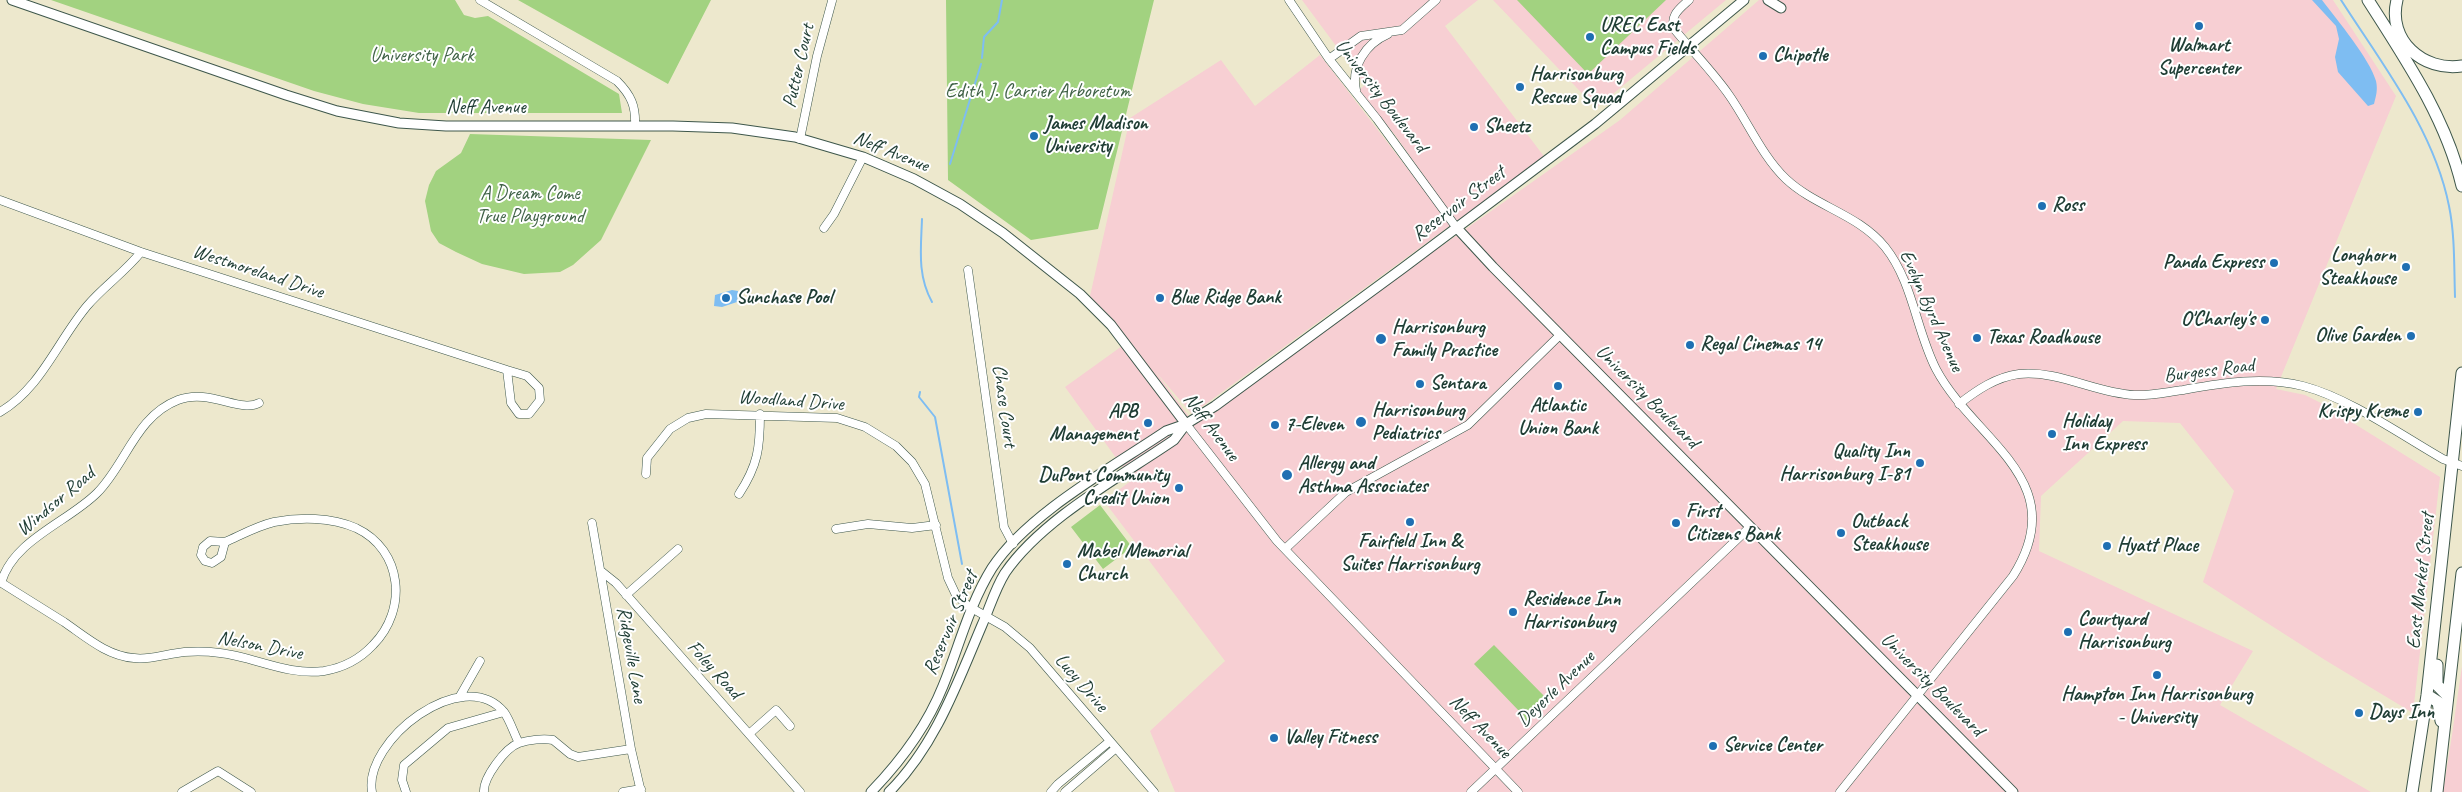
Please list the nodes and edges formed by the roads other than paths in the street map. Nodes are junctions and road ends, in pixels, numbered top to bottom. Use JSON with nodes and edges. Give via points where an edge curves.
{"nodes":[{"id":1,"x":12,"y":0,"type":"edge"},
{"id":2,"x":480,"y":0,"type":"edge"},
{"id":3,"x":1289,"y":0,"type":"edge"},
{"id":4,"x":1436,"y":0,"type":"edge"},
{"id":5,"x":1689,"y":0,"type":"edge"},
{"id":6,"x":1744,"y":0,"type":"edge"},
{"id":7,"x":1749,"y":0,"type":"edge"},
{"id":8,"x":1768,"y":0,"type":"edge"},
{"id":9,"x":1780,"y":0,"type":"edge"},
{"id":10,"x":2368,"y":0,"type":"edge"},
{"id":11,"x":2397,"y":0,"type":"edge"},
{"id":12,"x":832,"y":2,"type":"dead end"},
{"id":13,"x":1734,"y":7,"type":"junction"},
{"id":14,"x":1393,"y":33,"type":"junction"},
{"id":15,"x":1688,"y":46,"type":"junction"},
{"id":16,"x":1329,"y":59,"type":"junction"},
{"id":17,"x":2462,"y":66,"type":"edge"},
{"id":18,"x":1357,"y":92,"type":"junction"},
{"id":19,"x":636,"y":126,"type":"junction"},
{"id":20,"x":800,"y":138,"type":"junction"},
{"id":21,"x":863,"y":157,"type":"junction"},
{"id":22,"x":2462,"y":186,"type":"edge"},
{"id":23,"x":0,"y":200,"type":"edge"},
{"id":24,"x":1456,"y":227,"type":"junction"},
{"id":25,"x":824,"y":228,"type":"dead end"},
{"id":26,"x":141,"y":252,"type":"junction"},
{"id":27,"x":968,"y":270,"type":"dead end"},
{"id":28,"x":1560,"y":335,"type":"junction"},
{"id":29,"x":507,"y":370,"type":"junction"},
{"id":30,"x":2462,"y":373,"type":"edge"},
{"id":31,"x":258,"y":403,"type":"dead end"},
{"id":32,"x":1959,"y":404,"type":"junction"},
{"id":33,"x":0,"y":412,"type":"edge"},
{"id":34,"x":760,"y":414,"type":"junction"},
{"id":35,"x":1186,"y":424,"type":"junction"},
{"id":36,"x":2457,"y":465,"type":"edge"},
{"id":37,"x":646,"y":474,"type":"dead end"},
{"id":38,"x":739,"y":494,"type":"dead end"},
{"id":39,"x":592,"y":523,"type":"dead end"},
{"id":40,"x":936,"y":525,"type":"junction"},
{"id":41,"x":1750,"y":527,"type":"junction"},
{"id":42,"x":836,"y":529,"type":"dead end"},
{"id":43,"x":225,"y":542,"type":"dead end"},
{"id":44,"x":1013,"y":544,"type":"junction"},
{"id":45,"x":678,"y":549,"type":"dead end"},
{"id":46,"x":1285,"y":549,"type":"junction"},
{"id":47,"x":601,"y":571,"type":"junction"},
{"id":48,"x":2462,"y":573,"type":"edge"},
{"id":49,"x":1,"y":582,"type":"edge"},
{"id":50,"x":626,"y":595,"type":"junction"},
{"id":51,"x":971,"y":608,"type":"junction"},
{"id":52,"x":986,"y":616,"type":"junction"},
{"id":53,"x":2432,"y":644,"type":"junction"},
{"id":54,"x":480,"y":661,"type":"dead end"},
{"id":55,"x":2427,"y":695,"type":"junction"},
{"id":56,"x":460,"y":696,"type":"junction"},
{"id":57,"x":1917,"y":696,"type":"junction"},
{"id":58,"x":2448,"y":696,"type":"junction"},
{"id":59,"x":504,"y":712,"type":"junction"},
{"id":60,"x":790,"y":726,"type":"dead end"},
{"id":61,"x":749,"y":734,"type":"junction"},
{"id":62,"x":1110,"y":741,"type":"junction"},
{"id":63,"x":519,"y":743,"type":"junction"},
{"id":64,"x":1116,"y":748,"type":"junction"},
{"id":65,"x":631,"y":749,"type":"junction"},
{"id":66,"x":2442,"y":750,"type":"junction"},
{"id":67,"x":1496,"y":769,"type":"junction"},
{"id":68,"x":641,"y":791,"type":"edge"},
{"id":69,"x":182,"y":792,"type":"edge"},
{"id":70,"x":251,"y":792,"type":"edge"},
{"id":71,"x":372,"y":792,"type":"edge"},
{"id":72,"x":406,"y":792,"type":"edge"},
{"id":73,"x":484,"y":792,"type":"edge"},
{"id":74,"x":623,"y":792,"type":"edge"},
{"id":75,"x":800,"y":792,"type":"edge"},
{"id":76,"x":871,"y":792,"type":"edge"},
{"id":77,"x":888,"y":792,"type":"edge"},
{"id":78,"x":1051,"y":792,"type":"edge"},
{"id":79,"x":1065,"y":792,"type":"edge"},
{"id":80,"x":1154,"y":792,"type":"edge"},
{"id":81,"x":1472,"y":792,"type":"edge"},
{"id":82,"x":1518,"y":792,"type":"edge"},
{"id":83,"x":1840,"y":792,"type":"edge"},
{"id":84,"x":2013,"y":792,"type":"edge"},
{"id":85,"x":2412,"y":792,"type":"edge"},
{"id":86,"x":2438,"y":792,"type":"edge"}],
"edges":[{"from":1,"to":19,"type":"main road","name":"Neff Avenue","via":[[286,95],[358,116],[446,126]]},
{"from":2,"to":19,"type":"street","via":[[617,81],[629,93],[636,110]]},
{"from":3,"to":16,"type":"street","name":"University Boulevard"},
{"from":4,"to":14,"type":"street","via":[[1406,27]]},
{"from":5,"to":15,"type":"street","name":"Evelyn Byrd Avenue","via":[[1676,12],[1673,20]]},
{"from":6,"to":13,"type":"main road","name":"Reservoir Street"},
{"from":7,"to":13,"type":"main road"},
{"from":8,"to":9,"type":"main road","via":[[1781,8]]},
{"from":10,"to":22,"type":"highway","via":[[2433,108],[2451,149]]},
{"from":11,"to":17,"type":"highway","via":[[2397,28],[2405,45],[2419,58],[2435,66]]},
{"from":12,"to":20,"type":"street","name":"Putter Court"},
{"from":13,"to":15,"type":"main road","name":"Reservoir Street"},
{"from":14,"to":16,"type":"street","via":[[1361,36]]},
{"from":14,"to":18,"type":"street","via":[[1376,42],[1358,61],[1354,79]]},
{"from":15,"to":24,"type":"main road","name":"Reservoir Street","via":[[1595,124]]},
{"from":15,"to":32,"type":"street","name":"Evelyn Byrd Avenue","via":[[1728,93],[1784,177],[1805,194],[1861,224],[1888,250],[1904,280],[1936,367]]},
{"from":16,"to":18,"type":"street","name":"University Boulevard"},
{"from":18,"to":24,"type":"street","name":"University Boulevard"},
{"from":19,"to":20,"type":"main road","name":"Neff Avenue","via":[[732,128]]},
{"from":20,"to":21,"type":"main road","name":"Neff Avenue"},
{"from":21,"to":25,"type":"street"},
{"from":21,"to":35,"type":"main road","name":"Neff Avenue","via":[[919,181],[960,204],[1003,233],[1080,294],[1111,325]]},
{"from":23,"to":26,"type":"street","name":"Westmoreland Drive"},
{"from":24,"to":28,"type":"main road","name":"University Boulevard"},
{"from":24,"to":35,"type":"main road","name":"Reservoir Street","via":[[1260,375]]},
{"from":26,"to":29,"type":"street","name":"Westmoreland Drive"},
{"from":26,"to":33,"type":"street","via":[[87,306],[36,380],[14,403]]},
{"from":27,"to":44,"type":"street","name":"Chase Court","via":[[1004,527]]},
{"from":28,"to":41,"type":"main road","name":"University Boulevard"},
{"from":28,"to":46,"type":"street","via":[[1468,425],[1346,492]]},
{"from":29,"to":29,"type":"street","name":"Westmoreland Drive","via":[[527,376],[539,388],[540,400],[529,414],[521,415],[513,409]]},
{"from":30,"to":36,"type":"highway","name":"East Market Street"},
{"from":31,"to":49,"type":"street","name":"Windsor Road","via":[[248,407],[199,396],[184,398],[163,408],[143,427],[101,489],[24,549],[7,569]]},
{"from":32,"to":36,"type":"street","name":"Burgess Road","via":[[1991,382],[2025,374],[2136,395],[2237,381],[2278,381],[2335,398]]},
{"from":32,"to":57,"type":"street","name":"Evelyn Byrd Avenue","via":[[2008,455],[2019,472],[2029,501],[2030,534],[2025,554],[2012,579]]},
{"from":34,"to":37,"type":"street","name":"Woodland Drive","via":[[714,413],[679,423],[647,458]]},
{"from":34,"to":38,"type":"street","via":[[758,456]]},
{"from":34,"to":40,"type":"street","name":"Woodland Drive","via":[[837,418],[860,424],[883,436],[907,456],[922,477]]},
{"from":35,"to":44,"type":"main road","name":"Reservoir Street","via":[[1166,431],[1062,501],[1034,522]]},
{"from":35,"to":46,"type":"street","name":"Neff Avenue"},
{"from":35,"to":52,"type":"main road","name":"Reservoir Street","via":[[1174,440],[1039,534],[1006,572]]},
{"from":36,"to":53,"type":"highway","name":"East Market Street"},
{"from":39,"to":47,"type":"street","name":"Ridgeville Lane"},
{"from":40,"to":42,"type":"street","via":[[912,528],[868,524]]},
{"from":40,"to":51,"type":"street","name":"Woodland Drive","via":[[950,585],[960,600]]},
{"from":41,"to":57,"type":"main road","name":"University Boulevard"},
{"from":41,"to":67,"type":"street","name":"Deyerle Avenue"},
{"from":43,"to":49,"type":"street","name":"Nelson Drive","via":[[262,525],[294,519],[326,520],[355,528],[379,546],[395,573],[396,600],[390,622],[365,653],[340,667],[324,671],[286,670],[217,652],[136,659],[107,651]]},
{"from":44,"to":51,"type":"main road","name":"Reservoir Street","via":[[993,566]]},
{"from":45,"to":50,"type":"street"},
{"from":46,"to":67,"type":"street","name":"Neff Avenue"},
{"from":47,"to":50,"type":"street","name":"Foley Road"},
{"from":47,"to":65,"type":"street","name":"Ridgeville Lane"},
{"from":48,"to":58,"type":"highway","name":"East Market Street"},
{"from":50,"to":61,"type":"street","name":"Foley Road"},
{"from":51,"to":52,"type":"street","name":"Lucy Drive"},
{"from":51,"to":76,"type":"main road","name":"Reservoir Street","via":[[930,713],[917,736]]},
{"from":52,"to":62,"type":"street","name":"Lucy Drive","via":[[1030,648]]},
{"from":52,"to":77,"type":"main road","name":"Reservoir Street","via":[[935,732]]},
{"from":53,"to":55,"type":"highway","name":"East Market Street"},
{"from":53,"to":58,"type":"highway","via":[[2438,656],[2437,685]]},
{"from":54,"to":56,"type":"street"},
{"from":55,"to":66,"type":"highway","via":[[2438,702],[2440,708]]},
{"from":55,"to":85,"type":"highway","name":"East Market Street"},
{"from":56,"to":59,"type":"street","via":[[486,700]]},
{"from":56,"to":71,"type":"street","via":[[436,704],[409,722],[388,742],[376,761],[370,781]]},
{"from":57,"to":83,"type":"street","name":"Evelyn Byrd Avenue"},
{"from":57,"to":84,"type":"main road","name":"University Boulevard"},
{"from":58,"to":66,"type":"highway","name":"East Market Street"},
{"from":59,"to":63,"type":"street"},
{"from":59,"to":72,"type":"street","via":[[448,728],[404,765],[402,780]]},
{"from":60,"to":61,"type":"street","via":[[776,710]]},
{"from":61,"to":75,"type":"street","name":"Foley Road"},
{"from":62,"to":64,"type":"street","name":"Lucy Drive"},
{"from":62,"to":78,"type":"street"},
{"from":63,"to":65,"type":"street","via":[[554,740],[570,754],[581,757]]},
{"from":63,"to":73,"type":"street","via":[[488,775]]},
{"from":64,"to":79,"type":"street"},
{"from":64,"to":80,"type":"street","name":"Lucy Drive"},
{"from":65,"to":68,"type":"street","name":"Ridgeville Lane"},
{"from":66,"to":86,"type":"highway","name":"East Market Street"},
{"from":67,"to":81,"type":"street","name":"Deyerle Avenue"},
{"from":67,"to":82,"type":"street","name":"Neff Avenue"},
{"from":68,"to":74,"type":"street"},
{"from":69,"to":70,"type":"street","via":[[218,771]]}]}
